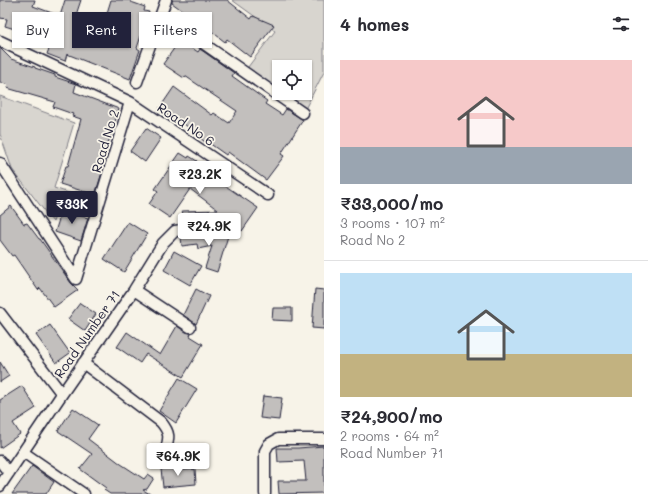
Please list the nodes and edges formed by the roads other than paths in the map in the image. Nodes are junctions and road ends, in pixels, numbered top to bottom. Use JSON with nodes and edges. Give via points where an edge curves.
{"nodes":[{"id":1,"x":164,"y":0,"type":"edge"},
{"id":2,"x":161,"y":12,"type":"edge"},
{"id":3,"x":0,"y":41,"type":"edge"},
{"id":4,"x":149,"y":48,"type":"edge"},
{"id":5,"x":210,"y":48,"type":"edge"},
{"id":6,"x":137,"y":82,"type":"dead end"},
{"id":7,"x":130,"y":102,"type":"junction"},
{"id":8,"x":303,"y":112,"type":"dead end"},
{"id":9,"x":0,"y":163,"type":"edge"},
{"id":10,"x":268,"y":194,"type":"dead end"},
{"id":11,"x":215,"y":225,"type":"dead end"},
{"id":12,"x":134,"y":290,"type":"junction"},
{"id":13,"x":0,"y":313,"type":"edge"},
{"id":14,"x":190,"y":327,"type":"dead end"},
{"id":15,"x":83,"y":363,"type":"junction"},
{"id":16,"x":62,"y":394,"type":"junction"},
{"id":17,"x":324,"y":438,"type":"edge"},
{"id":18,"x":23,"y":452,"type":"junction"},
{"id":19,"x":165,"y":452,"type":"dead end"},
{"id":20,"x":0,"y":462,"type":"edge"},
{"id":21,"x":9,"y":473,"type":"junction"},
{"id":22,"x":0,"y":486,"type":"edge"},
{"id":23,"x":84,"y":494,"type":"edge"},
{"id":24,"x":265,"y":494,"type":"edge"}],
"edges":[{"from":1,"to":2,"type":"street"},
{"from":3,"to":7,"type":"street","name":"Road No 6"},
{"from":4,"to":6,"type":"street"},
{"from":5,"to":8,"type":"street"},
{"from":7,"to":9,"type":"street","name":"Road No 2","via":[[76,279]]},
{"from":7,"to":10,"type":"street","name":"Road No 6"},
{"from":11,"to":12,"type":"street","name":"Road Number 71","via":[[175,232],[168,237]]},
{"from":12,"to":14,"type":"street"},
{"from":12,"to":15,"type":"street","name":"Road Number 71"},
{"from":13,"to":16,"type":"street"},
{"from":15,"to":16,"type":"street","name":"Road Number 71"},
{"from":15,"to":19,"type":"street","via":[[161,422],[169,435]]},
{"from":16,"to":18,"type":"street","name":"Road Number 71"},
{"from":17,"to":24,"type":"street","via":[[278,439],[269,444],[265,451]]},
{"from":18,"to":21,"type":"street","name":"Road Number 71"},
{"from":18,"to":23,"type":"street"},
{"from":20,"to":21,"type":"street"},
{"from":21,"to":22,"type":"street","name":"Road Number 71"}]}
